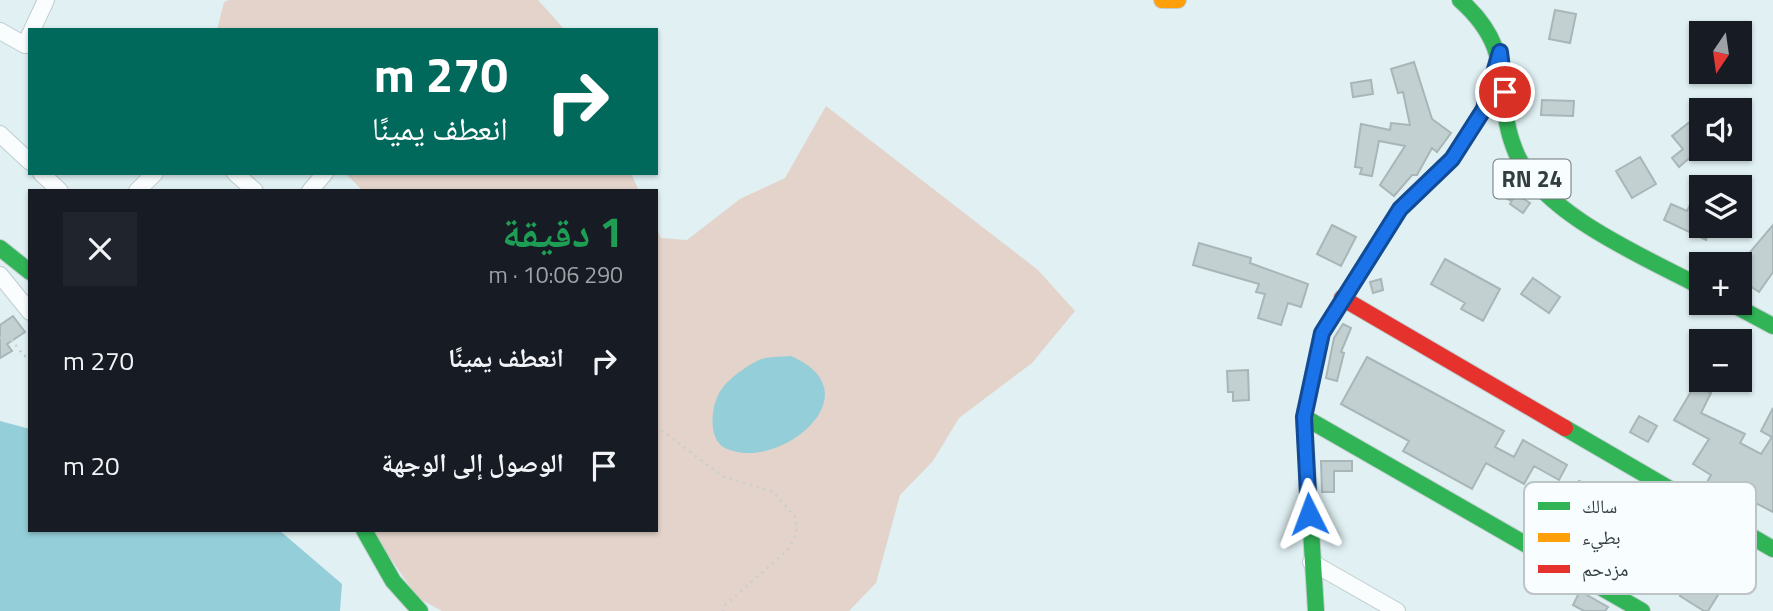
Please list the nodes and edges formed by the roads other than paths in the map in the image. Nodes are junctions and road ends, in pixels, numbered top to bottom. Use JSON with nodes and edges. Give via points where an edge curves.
{"nodes":[{"id":1,"x":46,"y":0,"type":"edge"},
{"id":2,"x":1162,"y":0,"type":"edge"},
{"id":3,"x":1178,"y":0,"type":"edge"},
{"id":4,"x":1460,"y":0,"type":"edge"},
{"id":5,"x":33,"y":28,"type":"edge"},
{"id":6,"x":0,"y":31,"type":"edge"},
{"id":7,"x":28,"y":38,"type":"edge"},
{"id":8,"x":1500,"y":52,"type":"junction"},
{"id":9,"x":0,"y":134,"type":"edge"},
{"id":10,"x":28,"y":160,"type":"edge"},
{"id":11,"x":43,"y":175,"type":"edge"},
{"id":12,"x":153,"y":175,"type":"edge"},
{"id":13,"x":237,"y":175,"type":"edge"},
{"id":14,"x":324,"y":175,"type":"edge"},
{"id":15,"x":58,"y":189,"type":"edge"},
{"id":16,"x":139,"y":189,"type":"edge"},
{"id":17,"x":253,"y":189,"type":"edge"},
{"id":18,"x":312,"y":189,"type":"edge"},
{"id":19,"x":0,"y":248,"type":"edge"},
{"id":20,"x":28,"y":270,"type":"edge"},
{"id":21,"x":0,"y":275,"type":"edge"},
{"id":22,"x":1689,"y":280,"type":"edge"},
{"id":23,"x":1342,"y":298,"type":"junction"},
{"id":24,"x":28,"y":310,"type":"edge"},
{"id":25,"x":1752,"y":315,"type":"edge"},
{"id":26,"x":1773,"y":326,"type":"edge"},
{"id":27,"x":1304,"y":417,"type":"junction"},
{"id":28,"x":1659,"y":482,"type":"edge"},
{"id":29,"x":365,"y":532,"type":"edge"},
{"id":30,"x":1756,"y":538,"type":"edge"},
{"id":31,"x":1524,"y":543,"type":"edge"},
{"id":32,"x":1773,"y":548,"type":"edge"},
{"id":33,"x":1311,"y":562,"type":"junction"},
{"id":34,"x":1612,"y":594,"type":"edge"},
{"id":35,"x":420,"y":611,"type":"edge"},
{"id":36,"x":1316,"y":611,"type":"edge"},
{"id":37,"x":1397,"y":611,"type":"edge"},
{"id":38,"x":1642,"y":611,"type":"edge"}],
"edges":[{"from":1,"to":5,"type":"street"},
{"from":2,"to":3,"type":"street"},
{"from":4,"to":8,"type":"street","number":"RN 24","via":[[1478,12]]},
{"from":6,"to":7,"type":"street","via":[[25,44]]},
{"from":8,"to":22,"type":"street","number":"RN 24","via":[[1508,138],[1530,177],[1562,207]]},
{"from":8,"to":23,"type":"street","via":[[1484,109],[1452,159],[1400,209]]},
{"from":9,"to":10,"type":"street"},
{"from":11,"to":15,"type":"street"},
{"from":12,"to":16,"type":"street"},
{"from":13,"to":17,"type":"street"},
{"from":14,"to":18,"type":"street"},
{"from":19,"to":20,"type":"street"},
{"from":21,"to":24,"type":"street"},
{"from":23,"to":27,"type":"street","via":[[1322,333]]},
{"from":23,"to":28,"type":"street"},
{"from":25,"to":26,"type":"street"},
{"from":27,"to":31,"type":"street"},
{"from":27,"to":33,"type":"street"},
{"from":29,"to":35,"type":"street","via":[[393,581]]},
{"from":30,"to":32,"type":"street"},
{"from":33,"to":36,"type":"street"},
{"from":33,"to":37,"type":"street"},
{"from":34,"to":38,"type":"street"}]}
